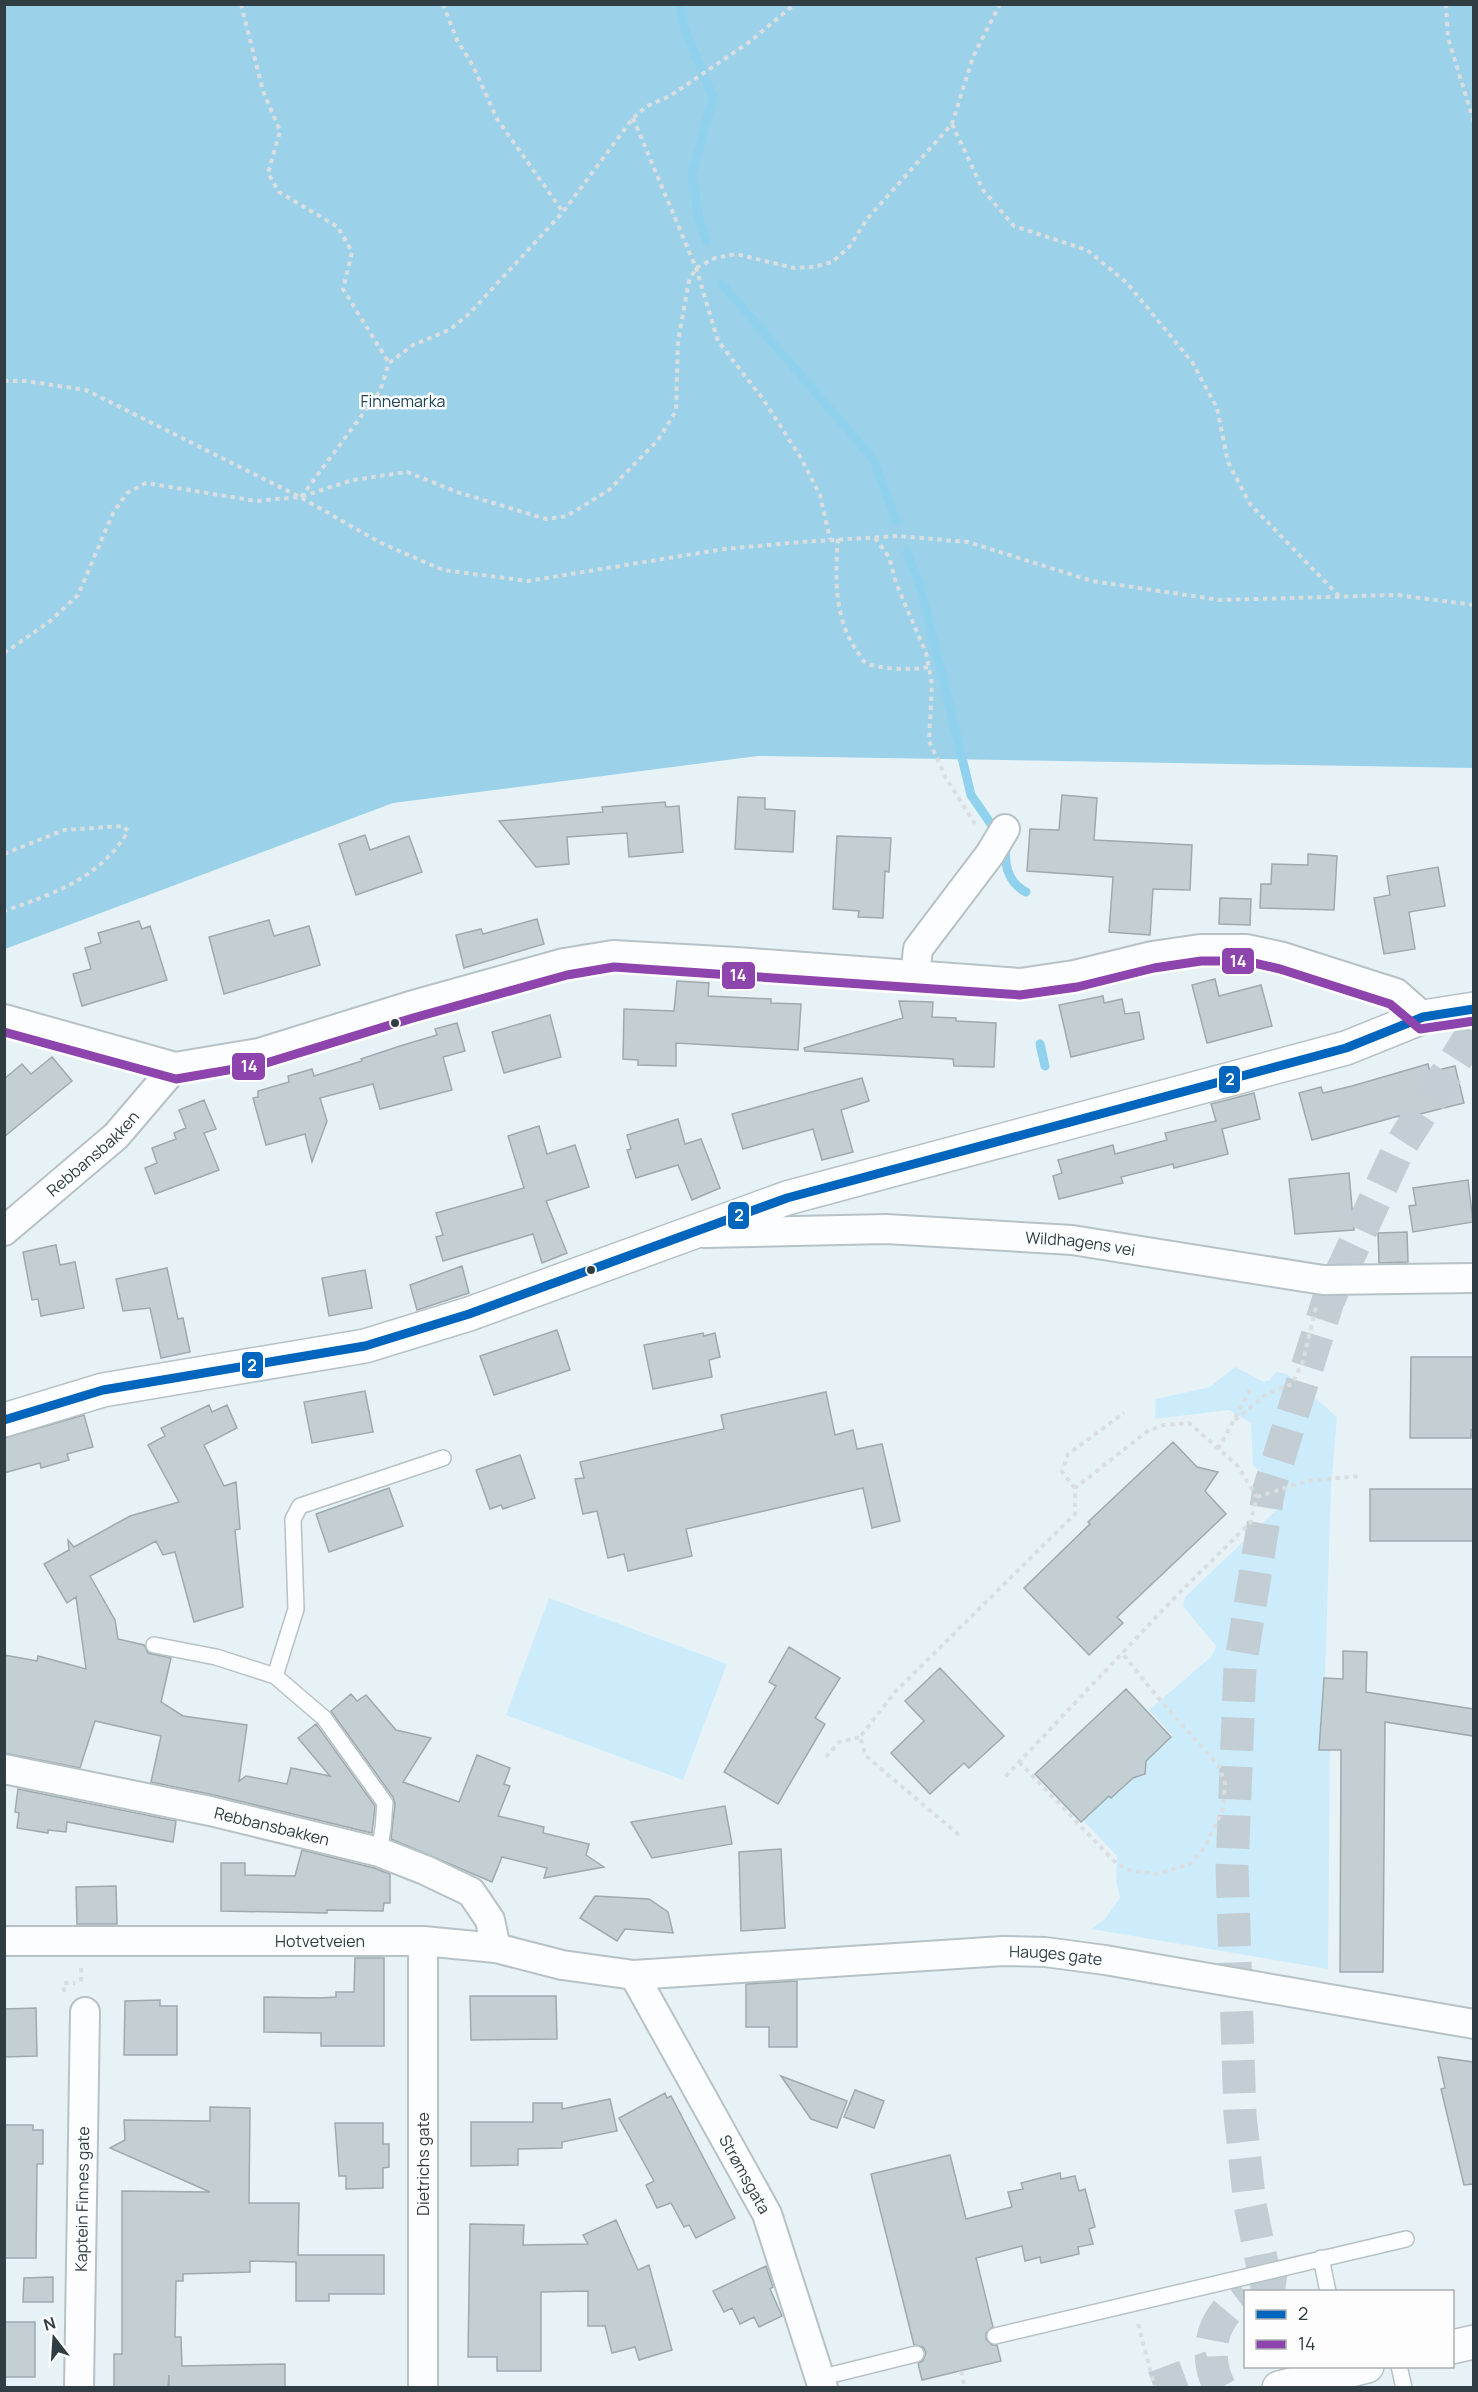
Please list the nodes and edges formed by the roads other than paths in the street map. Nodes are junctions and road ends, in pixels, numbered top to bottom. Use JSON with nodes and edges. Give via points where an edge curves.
{"nodes":[{"id":1,"x":1001,"y":835,"type":"road end"},
{"id":2,"x":915,"y":976,"type":"junction"},
{"id":3,"x":1473,"y":1009,"type":"edge"},
{"id":4,"x":1424,"y":1017,"type":"junction"},
{"id":5,"x":4,"y":1019,"type":"edge"},
{"id":6,"x":175,"y":1067,"type":"junction"},
{"id":7,"x":4,"y":1231,"type":"edge"},
{"id":8,"x":687,"y":1233,"type":"junction"},
{"id":9,"x":1473,"y":1278,"type":"edge"},
{"id":10,"x":4,"y":1420,"type":"edge"},
{"id":11,"x":443,"y":1458,"type":"dead end"},
{"id":12,"x":154,"y":1644,"type":"dead end"},
{"id":13,"x":275,"y":1676,"type":"junction"},
{"id":14,"x":4,"y":1769,"type":"edge"},
{"id":15,"x":379,"y":1852,"type":"junction"},
{"id":16,"x":4,"y":1941,"type":"edge"},
{"id":17,"x":423,"y":1941,"type":"junction"},
{"id":18,"x":496,"y":1948,"type":"junction"},
{"id":19,"x":634,"y":1975,"type":"junction"},
{"id":20,"x":85,"y":2012,"type":"dead end"},
{"id":21,"x":1473,"y":2024,"type":"edge"},
{"id":22,"x":1406,"y":2239,"type":"dead end"},
{"id":23,"x":1321,"y":2258,"type":"junction"},
{"id":24,"x":1328,"y":2290,"type":"edge"},
{"id":25,"x":995,"y":2336,"type":"dead end"},
{"id":26,"x":1473,"y":2342,"type":"edge"},
{"id":27,"x":1454,"y":2347,"type":"edge"},
{"id":28,"x":916,"y":2354,"type":"dead end"},
{"id":29,"x":1353,"y":2368,"type":"edge"},
{"id":30,"x":1399,"y":2368,"type":"edge"},
{"id":31,"x":821,"y":2383,"type":"edge"},
{"id":32,"x":80,"y":2388,"type":"edge"},
{"id":33,"x":423,"y":2388,"type":"edge"},
{"id":34,"x":1279,"y":2388,"type":"edge"},
{"id":35,"x":1404,"y":2388,"type":"edge"}],
"edges":[{"from":1,"to":2,"type":"street","via":[[918,949]]},
{"from":2,"to":4,"type":"street","via":[[1020,983],[1190,950],[1246,949],[1396,993]]},
{"from":2,"to":6,"type":"street","via":[[613,955],[564,963],[410,1005],[259,1053]]},
{"from":3,"to":4,"type":"main road"},
{"from":4,"to":8,"type":"main road","via":[[1346,1048],[787,1198]]},
{"from":5,"to":6,"type":"street"},
{"from":6,"to":7,"type":"street","name":"Rebbansbakken","via":[[116,1136]]},
{"from":8,"to":9,"type":"street","name":"Wildhagens vei","via":[[886,1229],[1072,1240],[1323,1280]]},
{"from":8,"to":10,"type":"main road","via":[[469,1314],[365,1346],[103,1390]]},
{"from":11,"to":13,"type":"lane","via":[[300,1506],[293,1519],[296,1609]]},
{"from":12,"to":13,"type":"lane"},
{"from":13,"to":15,"type":"lane","via":[[324,1718],[385,1803]]},
{"from":14,"to":15,"type":"street","name":"Rebbansbakken","via":[[210,1811]]},
{"from":15,"to":18,"type":"street","name":"Rebbansbakken","via":[[471,1892],[490,1920]]},
{"from":16,"to":17,"type":"street","name":"Hotvetveien"},
{"from":17,"to":18,"type":"street","name":"Hotvetveien"},
{"from":17,"to":33,"type":"street","name":"Dietrichs gate"},
{"from":18,"to":19,"type":"street","name":"Hotvetveien","via":[[562,1965]]},
{"from":19,"to":21,"type":"street","name":"Hauges gate","via":[[991,1951],[1045,1952]]},
{"from":19,"to":31,"type":"street","name":"Strømsgata","via":[[766,2214]]},
{"from":20,"to":32,"type":"street","name":"Kaptein Finnes gate"},
{"from":22,"to":23,"type":"lane"},
{"from":23,"to":24,"type":"lane"},
{"from":23,"to":25,"type":"lane"},
{"from":26,"to":27,"type":"main road"},
{"from":28,"to":31,"type":"lane"},
{"from":29,"to":34,"type":"main road"},
{"from":30,"to":35,"type":"lane"}]}
